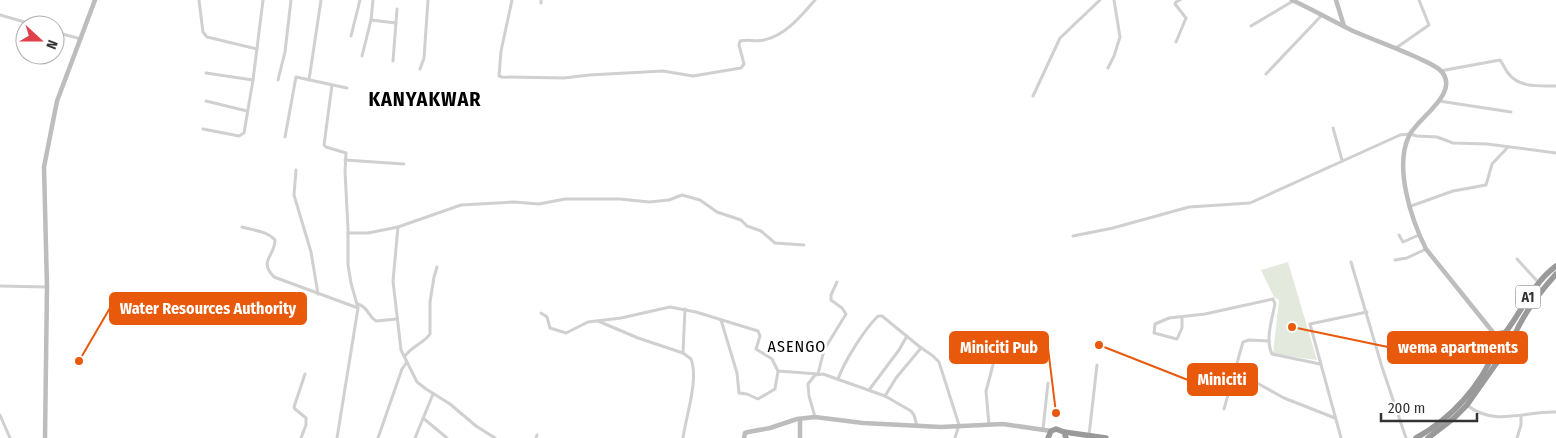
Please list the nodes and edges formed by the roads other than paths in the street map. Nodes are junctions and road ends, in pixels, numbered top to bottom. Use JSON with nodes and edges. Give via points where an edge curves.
{"nodes":[{"id":1,"x":95,"y":0,"type":"edge"},
{"id":2,"x":199,"y":0,"type":"edge"},
{"id":3,"x":263,"y":0,"type":"edge"},
{"id":4,"x":291,"y":0,"type":"edge"},
{"id":5,"x":321,"y":0,"type":"edge"},
{"id":6,"x":360,"y":0,"type":"edge"},
{"id":7,"x":373,"y":0,"type":"edge"},
{"id":8,"x":428,"y":0,"type":"edge"},
{"id":9,"x":512,"y":0,"type":"edge"},
{"id":10,"x":815,"y":0,"type":"edge"},
{"id":11,"x":1100,"y":0,"type":"edge"},
{"id":12,"x":1114,"y":0,"type":"edge"},
{"id":13,"x":1180,"y":0,"type":"edge"},
{"id":14,"x":1293,"y":0,"type":"edge"},
{"id":15,"x":1336,"y":0,"type":"edge"},
{"id":16,"x":1418,"y":0,"type":"edge"},
{"id":17,"x":397,"y":9,"type":"dead end"},
{"id":18,"x":0,"y":15,"type":"edge"},
{"id":19,"x":1322,"y":15,"type":"junction"},
{"id":20,"x":15,"y":19,"type":"edge"},
{"id":21,"x":371,"y":20,"type":"junction"},
{"id":22,"x":396,"y":23,"type":"junction"},
{"id":23,"x":1251,"y":26,"type":"dead end"},
{"id":24,"x":1344,"y":26,"type":"junction"},
{"id":25,"x":65,"y":34,"type":"edge"},
{"id":26,"x":351,"y":36,"type":"dead end"},
{"id":27,"x":80,"y":38,"type":"junction"},
{"id":28,"x":1176,"y":42,"type":"dead end"},
{"id":29,"x":1396,"y":48,"type":"junction"},
{"id":30,"x":257,"y":49,"type":"junction"},
{"id":31,"x":362,"y":56,"type":"dead end"},
{"id":32,"x":393,"y":61,"type":"dead end"},
{"id":33,"x":1108,"y":68,"type":"dead end"},
{"id":34,"x":420,"y":69,"type":"dead end"},
{"id":35,"x":1440,"y":71,"type":"junction"},
{"id":36,"x":206,"y":73,"type":"dead end"},
{"id":37,"x":1266,"y":74,"type":"dead end"},
{"id":38,"x":253,"y":80,"type":"junction"},
{"id":39,"x":278,"y":80,"type":"dead end"},
{"id":40,"x":309,"y":80,"type":"junction"},
{"id":41,"x":332,"y":85,"type":"junction"},
{"id":42,"x":1556,"y":86,"type":"edge"},
{"id":43,"x":347,"y":88,"type":"dead end"},
{"id":44,"x":1033,"y":96,"type":"dead end"},
{"id":45,"x":206,"y":101,"type":"dead end"},
{"id":46,"x":1439,"y":101,"type":"junction"},
{"id":47,"x":247,"y":111,"type":"junction"},
{"id":48,"x":1511,"y":112,"type":"dead end"},
{"id":49,"x":1332,"y":128,"type":"dead end"},
{"id":50,"x":203,"y":129,"type":"dead end"},
{"id":51,"x":1409,"y":134,"type":"junction"},
{"id":52,"x":285,"y":137,"type":"dead end"},
{"id":53,"x":1508,"y":147,"type":"junction"},
{"id":54,"x":1556,"y":153,"type":"edge"},
{"id":55,"x":345,"y":160,"type":"junction"},
{"id":56,"x":1342,"y":160,"type":"junction"},
{"id":57,"x":404,"y":164,"type":"dead end"},
{"id":58,"x":296,"y":170,"type":"dead end"},
{"id":59,"x":1410,"y":206,"type":"junction"},
{"id":60,"x":242,"y":227,"type":"dead end"},
{"id":61,"x":398,"y":227,"type":"junction"},
{"id":62,"x":348,"y":233,"type":"junction"},
{"id":63,"x":1399,"y":235,"type":"dead end"},
{"id":64,"x":1420,"y":235,"type":"junction"},
{"id":65,"x":1073,"y":236,"type":"dead end"},
{"id":66,"x":804,"y":245,"type":"dead end"},
{"id":67,"x":1426,"y":249,"type":"junction"},
{"id":68,"x":1517,"y":258,"type":"dead end"},
{"id":69,"x":1395,"y":260,"type":"dead end"},
{"id":70,"x":1351,"y":262,"type":"dead end"},
{"id":71,"x":1556,"y":266,"type":"edge"},
{"id":72,"x":437,"y":267,"type":"dead end"},
{"id":73,"x":1556,"y":274,"type":"edge"},
{"id":74,"x":838,"y":282,"type":"dead end"},
{"id":75,"x":1538,"y":282,"type":"junction"},
{"id":76,"x":0,"y":286,"type":"edge"},
{"id":77,"x":47,"y":288,"type":"junction"},
{"id":78,"x":318,"y":294,"type":"junction"},
{"id":79,"x":358,"y":306,"type":"junction"},
{"id":80,"x":685,"y":310,"type":"junction"},
{"id":81,"x":1367,"y":312,"type":"junction"},
{"id":82,"x":541,"y":313,"type":"dead end"},
{"id":83,"x":1182,"y":317,"type":"junction"},
{"id":84,"x":397,"y":319,"type":"junction"},
{"id":85,"x":721,"y":320,"type":"junction"},
{"id":86,"x":598,"y":321,"type":"junction"},
{"id":87,"x":1505,"y":333,"type":"junction"},
{"id":88,"x":906,"y":336,"type":"junction"},
{"id":89,"x":1496,"y":336,"type":"junction"},
{"id":90,"x":1269,"y":340,"type":"junction"},
{"id":91,"x":1512,"y":341,"type":"junction"},
{"id":92,"x":921,"y":348,"type":"junction"},
{"id":93,"x":1496,"y":348,"type":"junction"},
{"id":94,"x":1504,"y":351,"type":"junction"},
{"id":95,"x":683,"y":353,"type":"junction"},
{"id":96,"x":405,"y":356,"type":"junction"},
{"id":97,"x":980,"y":356,"type":"dead end"},
{"id":98,"x":407,"y":362,"type":"junction"},
{"id":99,"x":1320,"y":364,"type":"junction"},
{"id":100,"x":1097,"y":365,"type":"dead end"},
{"id":101,"x":778,"y":371,"type":"junction"},
{"id":102,"x":1222,"y":372,"type":"dead end"},
{"id":103,"x":305,"y":374,"type":"dead end"},
{"id":104,"x":818,"y":374,"type":"junction"},
{"id":105,"x":1233,"y":376,"type":"junction"},
{"id":106,"x":838,"y":379,"type":"junction"},
{"id":107,"x":1048,"y":383,"type":"dead end"},
{"id":108,"x":869,"y":390,"type":"junction"},
{"id":109,"x":433,"y":394,"type":"junction"},
{"id":110,"x":886,"y":396,"type":"junction"},
{"id":111,"x":1467,"y":405,"type":"junction"},
{"id":112,"x":1224,"y":409,"type":"dead end"},
{"id":113,"x":1556,"y":412,"type":"edge"},
{"id":114,"x":0,"y":415,"type":"edge"},
{"id":115,"x":815,"y":417,"type":"junction"},
{"id":116,"x":1521,"y":417,"type":"junction"},
{"id":117,"x":423,"y":418,"type":"junction"},
{"id":118,"x":1335,"y":418,"type":"junction"},
{"id":119,"x":800,"y":419,"type":"junction"},
{"id":120,"x":959,"y":425,"type":"junction"},
{"id":121,"x":989,"y":425,"type":"junction"},
{"id":122,"x":916,"y":426,"type":"junction"},
{"id":123,"x":1042,"y":429,"type":"junction"},
{"id":124,"x":1065,"y":435,"type":"edge"},
{"id":125,"x":1048,"y":436,"type":"edge"},
{"id":126,"x":1089,"y":436,"type":"junction"},
{"id":127,"x":10,"y":438,"type":"edge"},
{"id":128,"x":45,"y":438,"type":"edge"},
{"id":129,"x":301,"y":438,"type":"edge"},
{"id":130,"x":337,"y":438,"type":"edge"},
{"id":131,"x":378,"y":438,"type":"edge"},
{"id":132,"x":415,"y":438,"type":"edge"},
{"id":133,"x":447,"y":438,"type":"edge"},
{"id":134,"x":495,"y":438,"type":"edge"},
{"id":135,"x":683,"y":438,"type":"edge"},
{"id":136,"x":744,"y":438,"type":"edge"},
{"id":137,"x":800,"y":438,"type":"edge"},
{"id":138,"x":955,"y":438,"type":"edge"},
{"id":139,"x":1106,"y":438,"type":"edge"},
{"id":140,"x":1342,"y":438,"type":"edge"},
{"id":141,"x":1406,"y":438,"type":"edge"},
{"id":142,"x":1416,"y":438,"type":"edge"},
{"id":143,"x":1428,"y":438,"type":"edge"},
{"id":144,"x":1517,"y":438,"type":"edge"}],
"edges":[{"from":1,"to":27,"type":"street"},
{"from":2,"to":30,"type":"street","via":[[203,32],[207,37]]},
{"from":3,"to":30,"type":"street"},
{"from":4,"to":39,"type":"street"},
{"from":5,"to":40,"type":"street"},
{"from":6,"to":26,"type":"street"},
{"from":7,"to":21,"type":"street"},
{"from":8,"to":34,"type":"street","via":[[424,58]]},
{"from":9,"to":10,"type":"street","via":[[499,76],[564,78],[663,71],[694,76],[741,68],[744,64],[740,41],[758,41],[786,30]]},
{"from":11,"to":44,"type":"street","via":[[1060,38]]},
{"from":12,"to":33,"type":"street","via":[[1120,37]]},
{"from":13,"to":28,"type":"street","via":[[1175,4],[1186,18]]},
{"from":14,"to":19,"type":"street"},
{"from":14,"to":23,"type":"street"},
{"from":15,"to":24,"type":"street"},
{"from":16,"to":29,"type":"street","via":[[1430,25]]},
{"from":17,"to":22,"type":"street"},
{"from":18,"to":20,"type":"street"},
{"from":19,"to":24,"type":"street"},
{"from":19,"to":37,"type":"street"},
{"from":21,"to":22,"type":"street"},
{"from":21,"to":31,"type":"street"},
{"from":22,"to":32,"type":"street"},
{"from":24,"to":29,"type":"street"},
{"from":25,"to":27,"type":"street"},
{"from":27,"to":77,"type":"street","via":[[57,100],[44,167]]},
{"from":29,"to":35,"type":"street"},
{"from":30,"to":38,"type":"street"},
{"from":35,"to":42,"type":"street","via":[[1500,60],[1517,82]]},
{"from":35,"to":46,"type":"street","via":[[1445,86]]},
{"from":36,"to":38,"type":"street"},
{"from":38,"to":47,"type":"street"},
{"from":40,"to":41,"type":"street"},
{"from":40,"to":52,"type":"street","via":[[296,78]]},
{"from":41,"to":43,"type":"street"},
{"from":41,"to":55,"type":"street","via":[[324,145],[345,152]]},
{"from":45,"to":47,"type":"street"},
{"from":46,"to":48,"type":"street"},
{"from":46,"to":51,"type":"street"},
{"from":47,"to":50,"type":"street","via":[[241,136]]},
{"from":49,"to":56,"type":"street"},
{"from":51,"to":53,"type":"street","via":[[1453,143]]},
{"from":51,"to":56,"type":"street","via":[[1395,136]]},
{"from":51,"to":59,"type":"street","via":[[1402,166]]},
{"from":53,"to":54,"type":"street"},
{"from":53,"to":59,"type":"street","via":[[1494,160],[1486,185],[1453,191]]},
{"from":55,"to":57,"type":"street"},
{"from":55,"to":62,"type":"street"},
{"from":56,"to":65,"type":"street","via":[[1250,203],[1189,207]]},
{"from":58,"to":78,"type":"street","via":[[294,195],[311,252]]},
{"from":59,"to":64,"type":"street"},
{"from":60,"to":78,"type":"street","via":[[264,233],[274,240],[266,264],[274,277]]},
{"from":61,"to":62,"type":"street"},
{"from":61,"to":66,"type":"street","via":[[461,205],[539,204],[566,199],[649,202],[682,195],[741,220],[775,243]]},
{"from":61,"to":84,"type":"street","via":[[393,281]]},
{"from":62,"to":79,"type":"street","via":[[349,275]]},
{"from":63,"to":64,"type":"street","via":[[1403,242]]},
{"from":64,"to":67,"type":"street"},
{"from":67,"to":69,"type":"street"},
{"from":67,"to":89,"type":"street"},
{"from":68,"to":75,"type":"street"},
{"from":70,"to":81,"type":"street"},
{"from":71,"to":75,"type":"highway","number":"A1"},
{"from":72,"to":96,"type":"street","via":[[430,302],[430,334]]},
{"from":73,"to":91,"type":"highway","number":"A1","via":[[1536,296]]},
{"from":74,"to":104,"type":"street","via":[[831,300],[846,314],[824,350]]},
{"from":75,"to":87,"type":"highway","number":"A1"},
{"from":76,"to":77,"type":"street"},
{"from":77,"to":128,"type":"street"},
{"from":78,"to":79,"type":"street"},
{"from":79,"to":84,"type":"street","via":[[367,309],[376,321]]},
{"from":79,"to":130,"type":"street"},
{"from":80,"to":85,"type":"street"},
{"from":80,"to":86,"type":"street","via":[[670,307]]},
{"from":80,"to":95,"type":"street"},
{"from":81,"to":99,"type":"street","via":[[1310,323]]},
{"from":81,"to":141,"type":"street"},
{"from":82,"to":86,"type":"street","via":[[547,317],[550,328],[564,333]]},
{"from":83,"to":83,"type":"street","via":[[1156,323],[1154,334],[1177,339]]},
{"from":83,"to":90,"type":"street","via":[[1273,299]]},
{"from":84,"to":96,"type":"street","via":[[400,348]]},
{"from":85,"to":101,"type":"street","via":[[760,332],[756,349],[772,360]]},
{"from":85,"to":101,"type":"street","via":[[740,393],[758,399],[772,392]]},
{"from":86,"to":95,"type":"street"},
{"from":87,"to":89,"type":"highway"},
{"from":87,"to":91,"type":"highway"},
{"from":88,"to":92,"type":"street"},
{"from":88,"to":106,"type":"street","via":[[878,316],[845,363]]},
{"from":88,"to":108,"type":"street"},
{"from":89,"to":93,"type":"highway"},
{"from":90,"to":99,"type":"street","via":[[1273,355]]},
{"from":90,"to":105,"type":"street","via":[[1243,342]]},
{"from":91,"to":94,"type":"highway","number":"A1","via":[[1510,348]]},
{"from":92,"to":110,"type":"street","via":[[896,378]]},
{"from":92,"to":120,"type":"street","via":[[940,365]]},
{"from":93,"to":94,"type":"highway"},
{"from":93,"to":142,"type":"highway","via":[[1463,401],[1438,424]]},
{"from":94,"to":111,"type":"highway","number":"A1"},
{"from":95,"to":135,"type":"street","via":[[691,359],[694,369]]},
{"from":96,"to":98,"type":"street"},
{"from":97,"to":121,"type":"street","via":[[994,361],[986,391]]},
{"from":98,"to":109,"type":"street","via":[[415,379]]},
{"from":98,"to":131,"type":"street"},
{"from":99,"to":118,"type":"street"},
{"from":100,"to":126,"type":"street"},
{"from":101,"to":104,"type":"street"},
{"from":102,"to":105,"type":"street"},
{"from":103,"to":129,"type":"street","via":[[294,407],[306,418]]},
{"from":104,"to":106,"type":"street"},
{"from":104,"to":115,"type":"street","via":[[808,387]]},
{"from":105,"to":112,"type":"street"},
{"from":105,"to":118,"type":"street"},
{"from":106,"to":108,"type":"street"},
{"from":107,"to":123,"type":"street"},
{"from":108,"to":110,"type":"street"},
{"from":109,"to":117,"type":"street"},
{"from":109,"to":134,"type":"street"},
{"from":110,"to":122,"type":"street","via":[[911,411]]},
{"from":111,"to":116,"type":"street","via":[[1488,415]]},
{"from":111,"to":143,"type":"highway","number":"A1"},
{"from":113,"to":116,"type":"street"},
{"from":114,"to":127,"type":"street"},
{"from":115,"to":119,"type":"street"},
{"from":115,"to":122,"type":"street"},
{"from":116,"to":144,"type":"street"},
{"from":117,"to":132,"type":"street"},
{"from":117,"to":133,"type":"street"},
{"from":118,"to":140,"type":"street"},
{"from":119,"to":136,"type":"street","via":[[748,432]]},
{"from":119,"to":137,"type":"street"},
{"from":120,"to":121,"type":"street"},
{"from":120,"to":122,"type":"street"},
{"from":120,"to":138,"type":"street"},
{"from":121,"to":123,"type":"street"},
{"from":123,"to":125,"type":"street"},
{"from":124,"to":125,"type":"highway","via":[[1056,429]]},
{"from":124,"to":126,"type":"highway"},
{"from":126,"to":139,"type":"highway"}]}
